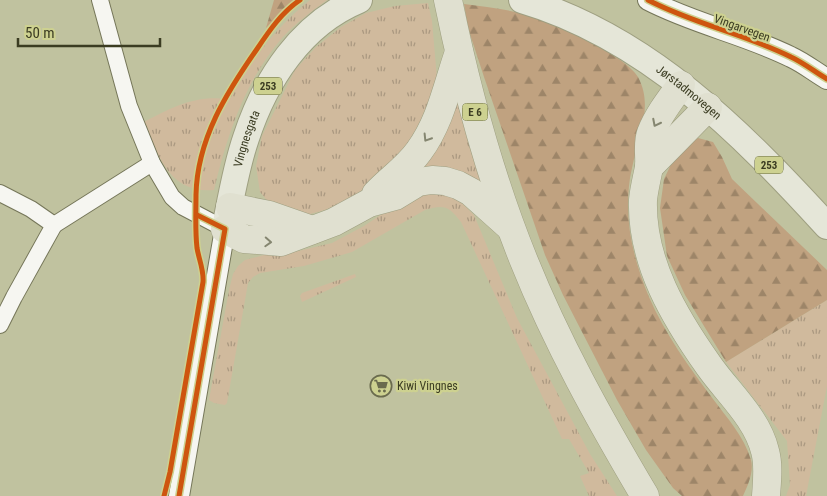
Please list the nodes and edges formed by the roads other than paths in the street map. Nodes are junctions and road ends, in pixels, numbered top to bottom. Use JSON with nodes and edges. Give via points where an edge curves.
{"nodes":[{"id":1,"x":100,"y":0,"type":"edge"},
{"id":2,"x":359,"y":0,"type":"edge"},
{"id":3,"x":448,"y":0,"type":"edge"},
{"id":4,"x":522,"y":0,"type":"edge"},
{"id":5,"x":648,"y":0,"type":"edge"},
{"id":6,"x":458,"y":52,"type":"junction"},
{"id":7,"x":827,"y":79,"type":"edge"},
{"id":8,"x":681,"y":85,"type":"junction"},
{"id":9,"x":708,"y":107,"type":"junction"},
{"id":10,"x":152,"y":163,"type":"junction"},
{"id":11,"x":648,"y":167,"type":"junction"},
{"id":12,"x":0,"y":193,"type":"edge"},
{"id":13,"x":368,"y":203,"type":"junction"},
{"id":14,"x":227,"y":218,"type":"junction"},
{"id":15,"x":54,"y":225,"type":"junction"},
{"id":16,"x":827,"y":226,"type":"edge"},
{"id":17,"x":511,"y":228,"type":"junction"},
{"id":18,"x":0,"y":325,"type":"edge"},
{"id":19,"x":762,"y":490,"type":"edge"},
{"id":20,"x":647,"y":492,"type":"edge"},
{"id":21,"x":179,"y":496,"type":"edge"}],
"edges":[{"from":1,"to":10,"type":"street","via":[[129,106]]},
{"from":2,"to":14,"type":"main road","name":"Vingnesgata","number":"253","via":[[336,12],[307,35],[272,79],[246,138]]},
{"from":3,"to":6,"type":"highway","number":"E 6"},
{"from":4,"to":8,"type":"main road","name":"Jørstadmovegen","number":"253","via":[[567,16],[606,35]]},
{"from":5,"to":7,"type":"street","name":"Vingarvegen","via":[[792,57]]},
{"from":6,"to":13,"type":"highway","one_way":true,"via":[[442,109],[429,135],[407,165]]},
{"from":6,"to":17,"type":"highway","number":"E 6"},
{"from":8,"to":9,"type":"main road","name":"Jørstadmovegen","number":"253"},
{"from":8,"to":11,"type":"highway","one_way":true,"via":[[650,136]]},
{"from":9,"to":11,"type":"highway"},
{"from":9,"to":16,"type":"main road","name":"Jørstadmovegen","number":"253","via":[[778,173]]},
{"from":10,"to":14,"type":"street","via":[[172,196],[183,207]]},
{"from":10,"to":15,"type":"street"},
{"from":11,"to":19,"type":"highway","via":[[643,216],[648,248],[658,279],[696,348],[758,432],[765,451]]},
{"from":12,"to":15,"type":"street","via":[[32,208]]},
{"from":13,"to":14,"type":"highway","via":[[334,222],[281,242],[244,239]]},
{"from":13,"to":17,"type":"highway","via":[[395,196],[418,182],[445,181],[471,192]]},
{"from":14,"to":21,"type":"street","name":"Vingnesgata"},
{"from":15,"to":18,"type":"street"},
{"from":17,"to":20,"type":"highway","number":"E 6","via":[[580,382]]}]}
